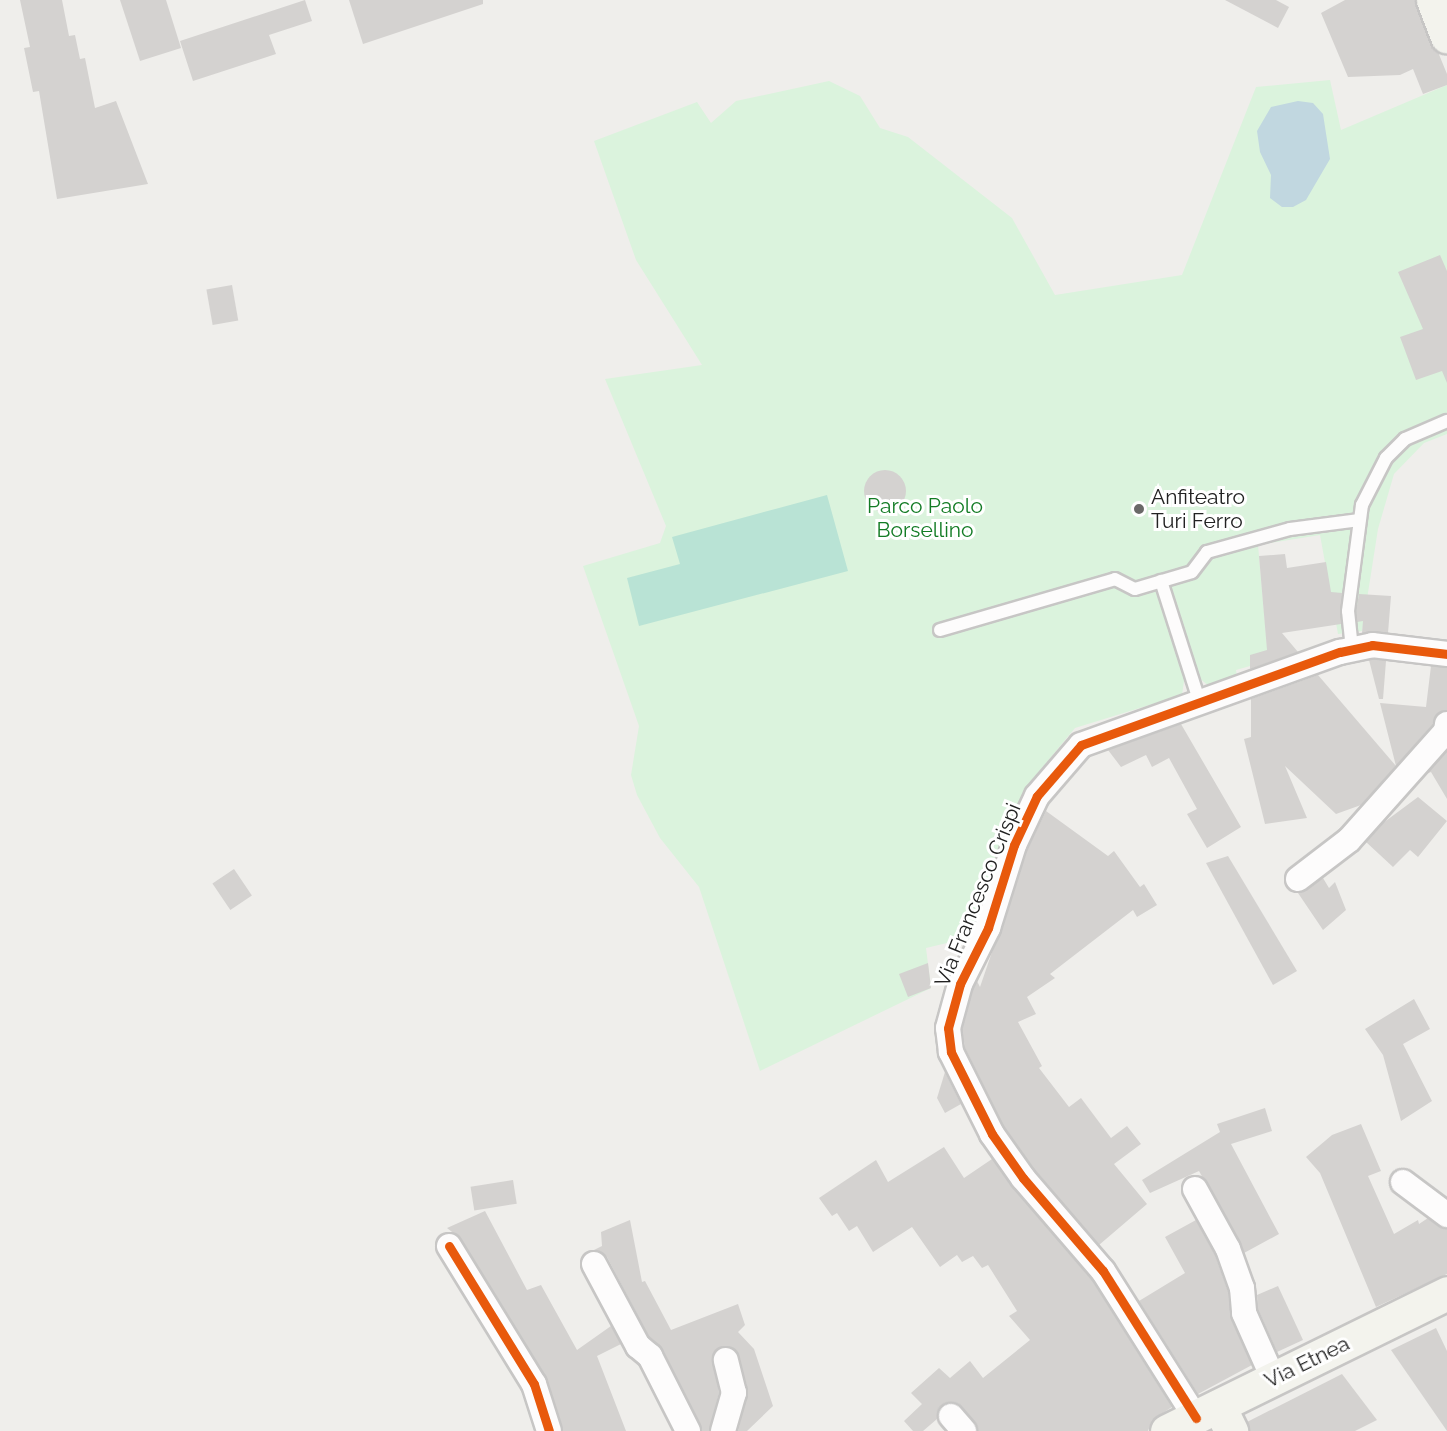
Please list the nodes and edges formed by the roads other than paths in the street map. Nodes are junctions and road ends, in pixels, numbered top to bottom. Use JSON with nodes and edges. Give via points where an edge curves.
{"nodes":[{"id":1,"x":1436,"y":1,"type":"edge"},
{"id":2,"x":1447,"y":36,"type":"edge"},
{"id":3,"x":1447,"y":421,"type":"edge"},
{"id":4,"x":1359,"y":520,"type":"junction"},
{"id":5,"x":1161,"y":581,"type":"junction"},
{"id":6,"x":940,"y":630,"type":"dead end"},
{"id":7,"x":1352,"y":649,"type":"junction"},
{"id":8,"x":1447,"y":654,"type":"edge"},
{"id":9,"x":1199,"y":700,"type":"junction"},
{"id":10,"x":1447,"y":724,"type":"edge"},
{"id":11,"x":1298,"y":879,"type":"dead end"},
{"id":12,"x":1403,"y":1182,"type":"dead end"},
{"id":13,"x":1195,"y":1189,"type":"dead end"},
{"id":14,"x":1447,"y":1215,"type":"edge"},
{"id":15,"x":449,"y":1246,"type":"dead end"},
{"id":16,"x":594,"y":1264,"type":"dead end"},
{"id":17,"x":1447,"y":1293,"type":"edge"},
{"id":18,"x":726,"y":1360,"type":"dead end"},
{"id":19,"x":1273,"y":1378,"type":"junction"},
{"id":20,"x":1203,"y":1421,"type":"edge"},
{"id":21,"x":549,"y":1431,"type":"edge"},
{"id":22,"x":688,"y":1431,"type":"edge"},
{"id":23,"x":723,"y":1431,"type":"edge"}],
"edges":[{"from":1,"to":2,"type":"main road"},
{"from":3,"to":4,"type":"lane","via":[[1405,439],[1386,458],[1369,488]]},
{"from":4,"to":5,"type":"lane","via":[[1290,529],[1208,552],[1192,572]]},
{"from":4,"to":7,"type":"lane","via":[[1348,611]]},
{"from":5,"to":6,"type":"lane","via":[[1136,589],[1114,579]]},
{"from":5,"to":9,"type":"lane"},
{"from":7,"to":8,"type":"street","name":"Via Francesco Crispi","via":[[1372,645]]},
{"from":7,"to":9,"type":"street","name":"Via Francesco Crispi"},
{"from":9,"to":20,"type":"street","name":"Via Francesco Crispi","via":[[1081,745],[1037,796],[1014,846],[988,928],[960,984],[948,1028],[951,1052],[992,1134],[1023,1178],[1103,1270]]},
{"from":10,"to":11,"type":"street","via":[[1446,731],[1350,840]]},
{"from":12,"to":14,"type":"street"},
{"from":13,"to":19,"type":"street","via":[[1228,1249],[1242,1288],[1244,1313]]},
{"from":15,"to":21,"type":"street","via":[[534,1384]]},
{"from":16,"to":22,"type":"street","via":[[638,1346],[650,1356]]},
{"from":17,"to":19,"type":"main road","name":"Via Etnea"},
{"from":18,"to":23,"type":"street","via":[[734,1393]]},
{"from":19,"to":20,"type":"main road","name":"Via Etnea"}]}
